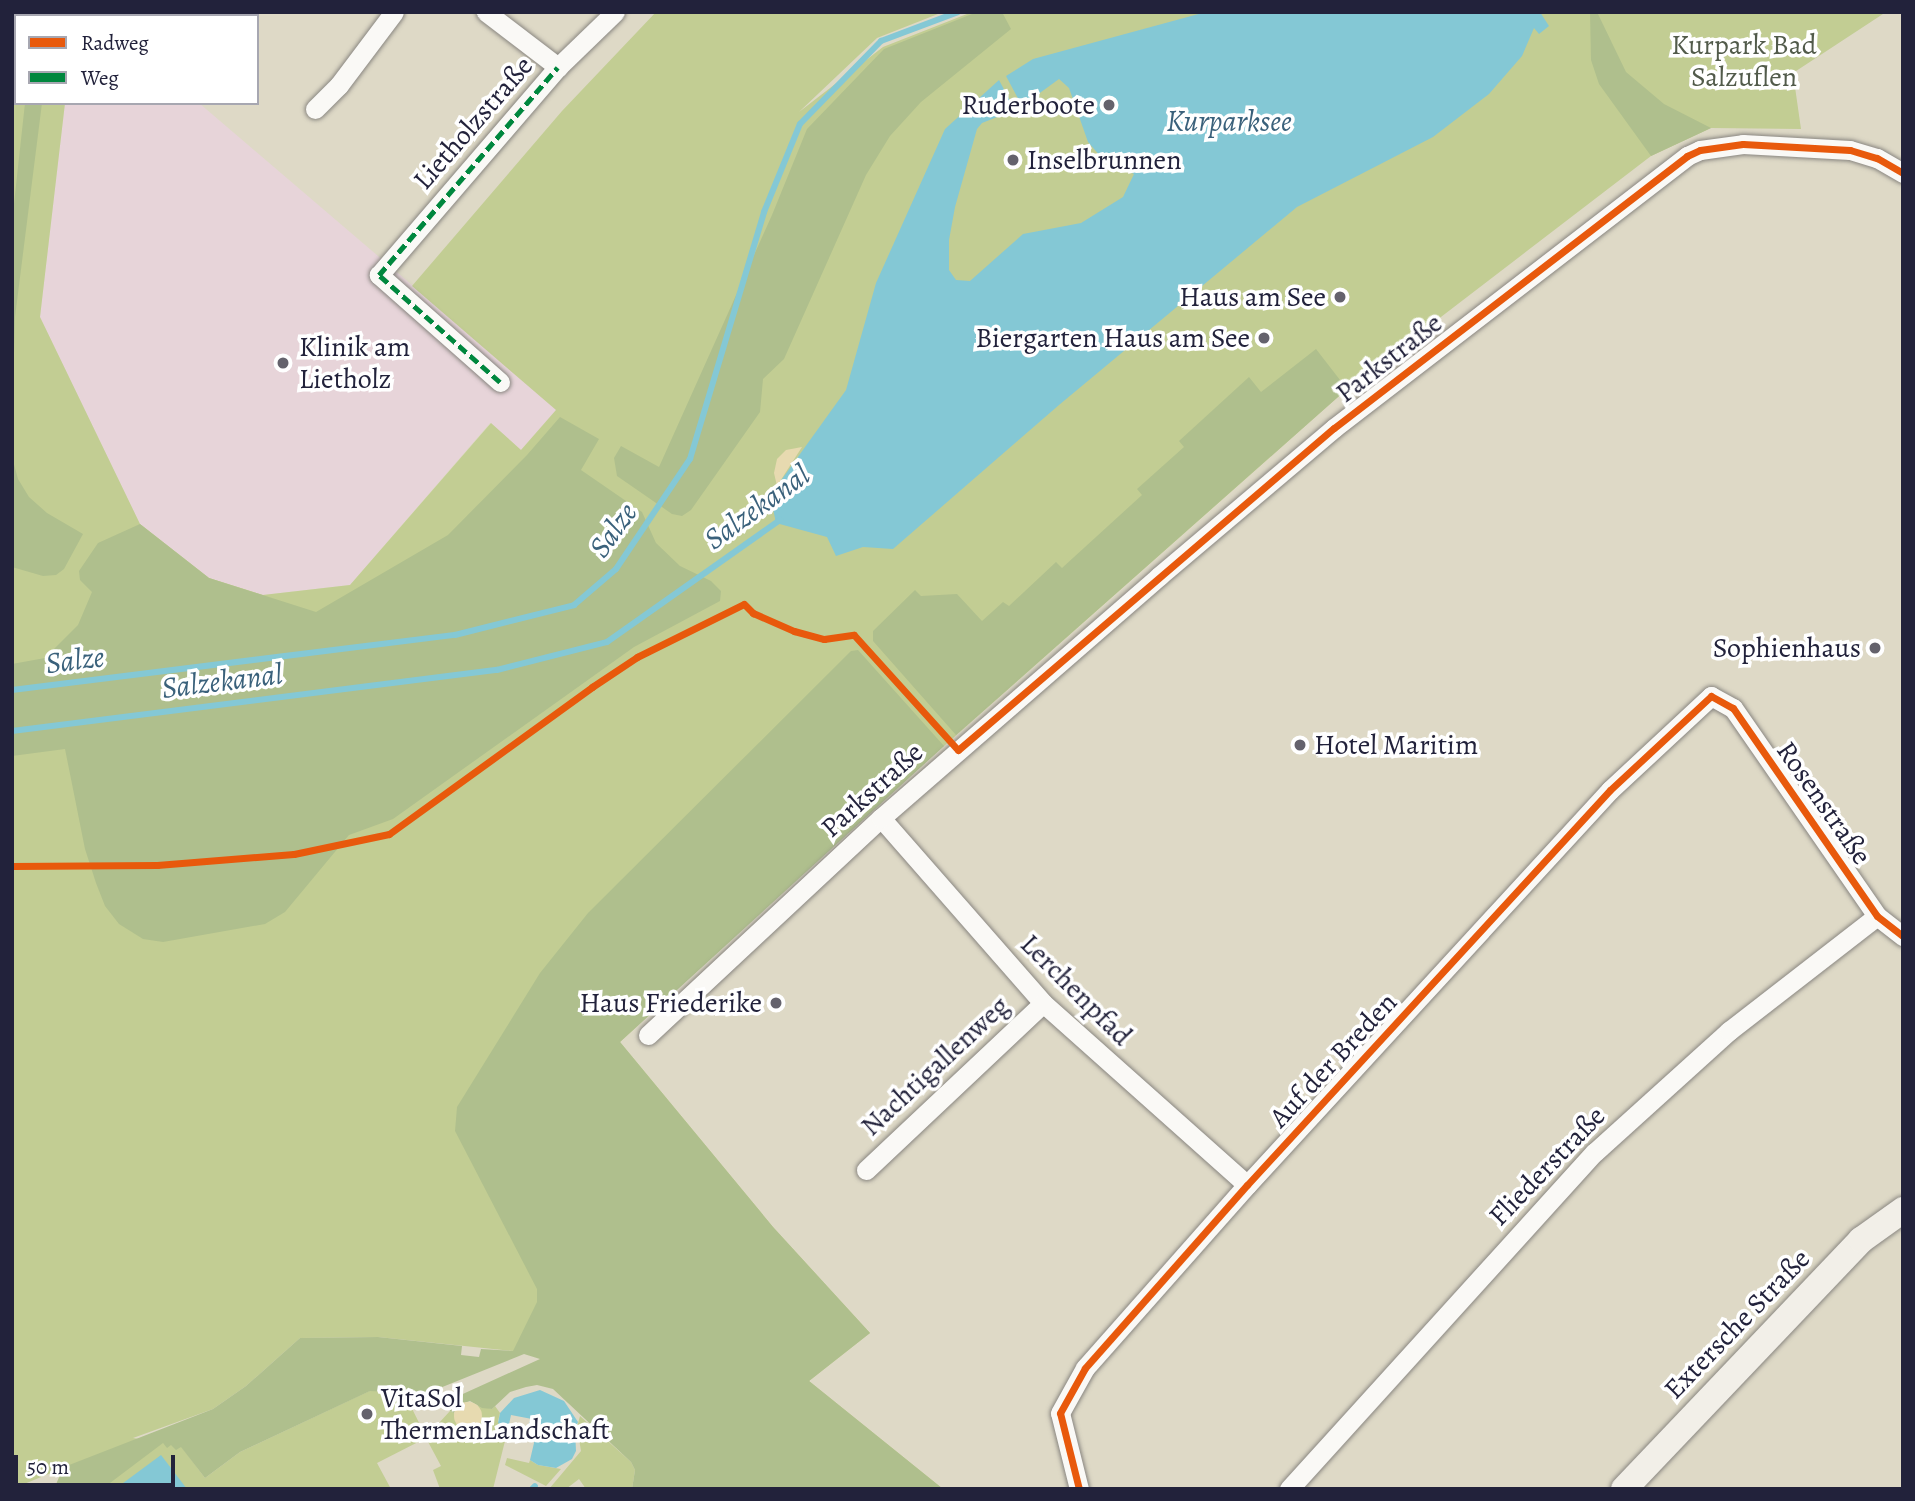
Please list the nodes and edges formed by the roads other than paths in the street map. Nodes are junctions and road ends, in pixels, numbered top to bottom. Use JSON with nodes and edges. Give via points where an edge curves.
{"nodes":[{"id":1,"x":394,"y":12,"type":"edge"},
{"id":2,"x":486,"y":12,"type":"edge"},
{"id":3,"x":615,"y":12,"type":"edge"},
{"id":4,"x":558,"y":67,"type":"junction"},
{"id":5,"x":315,"y":109,"type":"dead end"},
{"id":6,"x":1903,"y":173,"type":"edge"},
{"id":7,"x":500,"y":382,"type":"dead end"},
{"id":8,"x":1711,"y":696,"type":"joint"},
{"id":9,"x":881,"y":818,"type":"junction"},
{"id":10,"x":1877,"y":916,"type":"junction"},
{"id":11,"x":1903,"y":936,"type":"edge"},
{"id":12,"x":1043,"y":1003,"type":"junction"},
{"id":13,"x":648,"y":1035,"type":"dead end"},
{"id":14,"x":866,"y":1170,"type":"dead end"},
{"id":15,"x":1247,"y":1185,"type":"junction"},
{"id":16,"x":1903,"y":1210,"type":"edge"},
{"id":17,"x":1079,"y":1489,"type":"edge"},
{"id":18,"x":1289,"y":1489,"type":"edge"},
{"id":19,"x":1624,"y":1489,"type":"edge"}],
"edges":[{"from":1,"to":5,"type":"street"},
{"from":2,"to":4,"type":"street"},
{"from":3,"to":4,"type":"street","name":"Lietholzstraße"},
{"from":4,"to":7,"type":"street","name":"Lietholzstraße","via":[[379,275]]},
{"from":6,"to":9,"type":"street","name":"Parkstraße","via":[[1850,150],[1743,144],[1688,156],[1334,428]]},
{"from":8,"to":10,"type":"street","name":"Rosenstraße","via":[[1733,708]]},
{"from":8,"to":15,"type":"street","name":"Auf der Breden","via":[[1610,790]]},
{"from":9,"to":12,"type":"street","name":"Lerchenpfad"},
{"from":9,"to":13,"type":"street","name":"Parkstraße"},
{"from":10,"to":11,"type":"street","name":"Rosenstraße"},
{"from":10,"to":18,"type":"street","name":"Fliederstraße","via":[[1729,1031],[1595,1152]]},
{"from":12,"to":14,"type":"street","name":"Nachtigallenweg"},
{"from":12,"to":15,"type":"street","name":"Lerchenpfad"},
{"from":15,"to":17,"type":"street","name":"Auf der Breden","via":[[1085,1368],[1060,1413]]},
{"from":16,"to":19,"type":"main road","name":"Extersche Straße","via":[[1861,1240]]}]}
